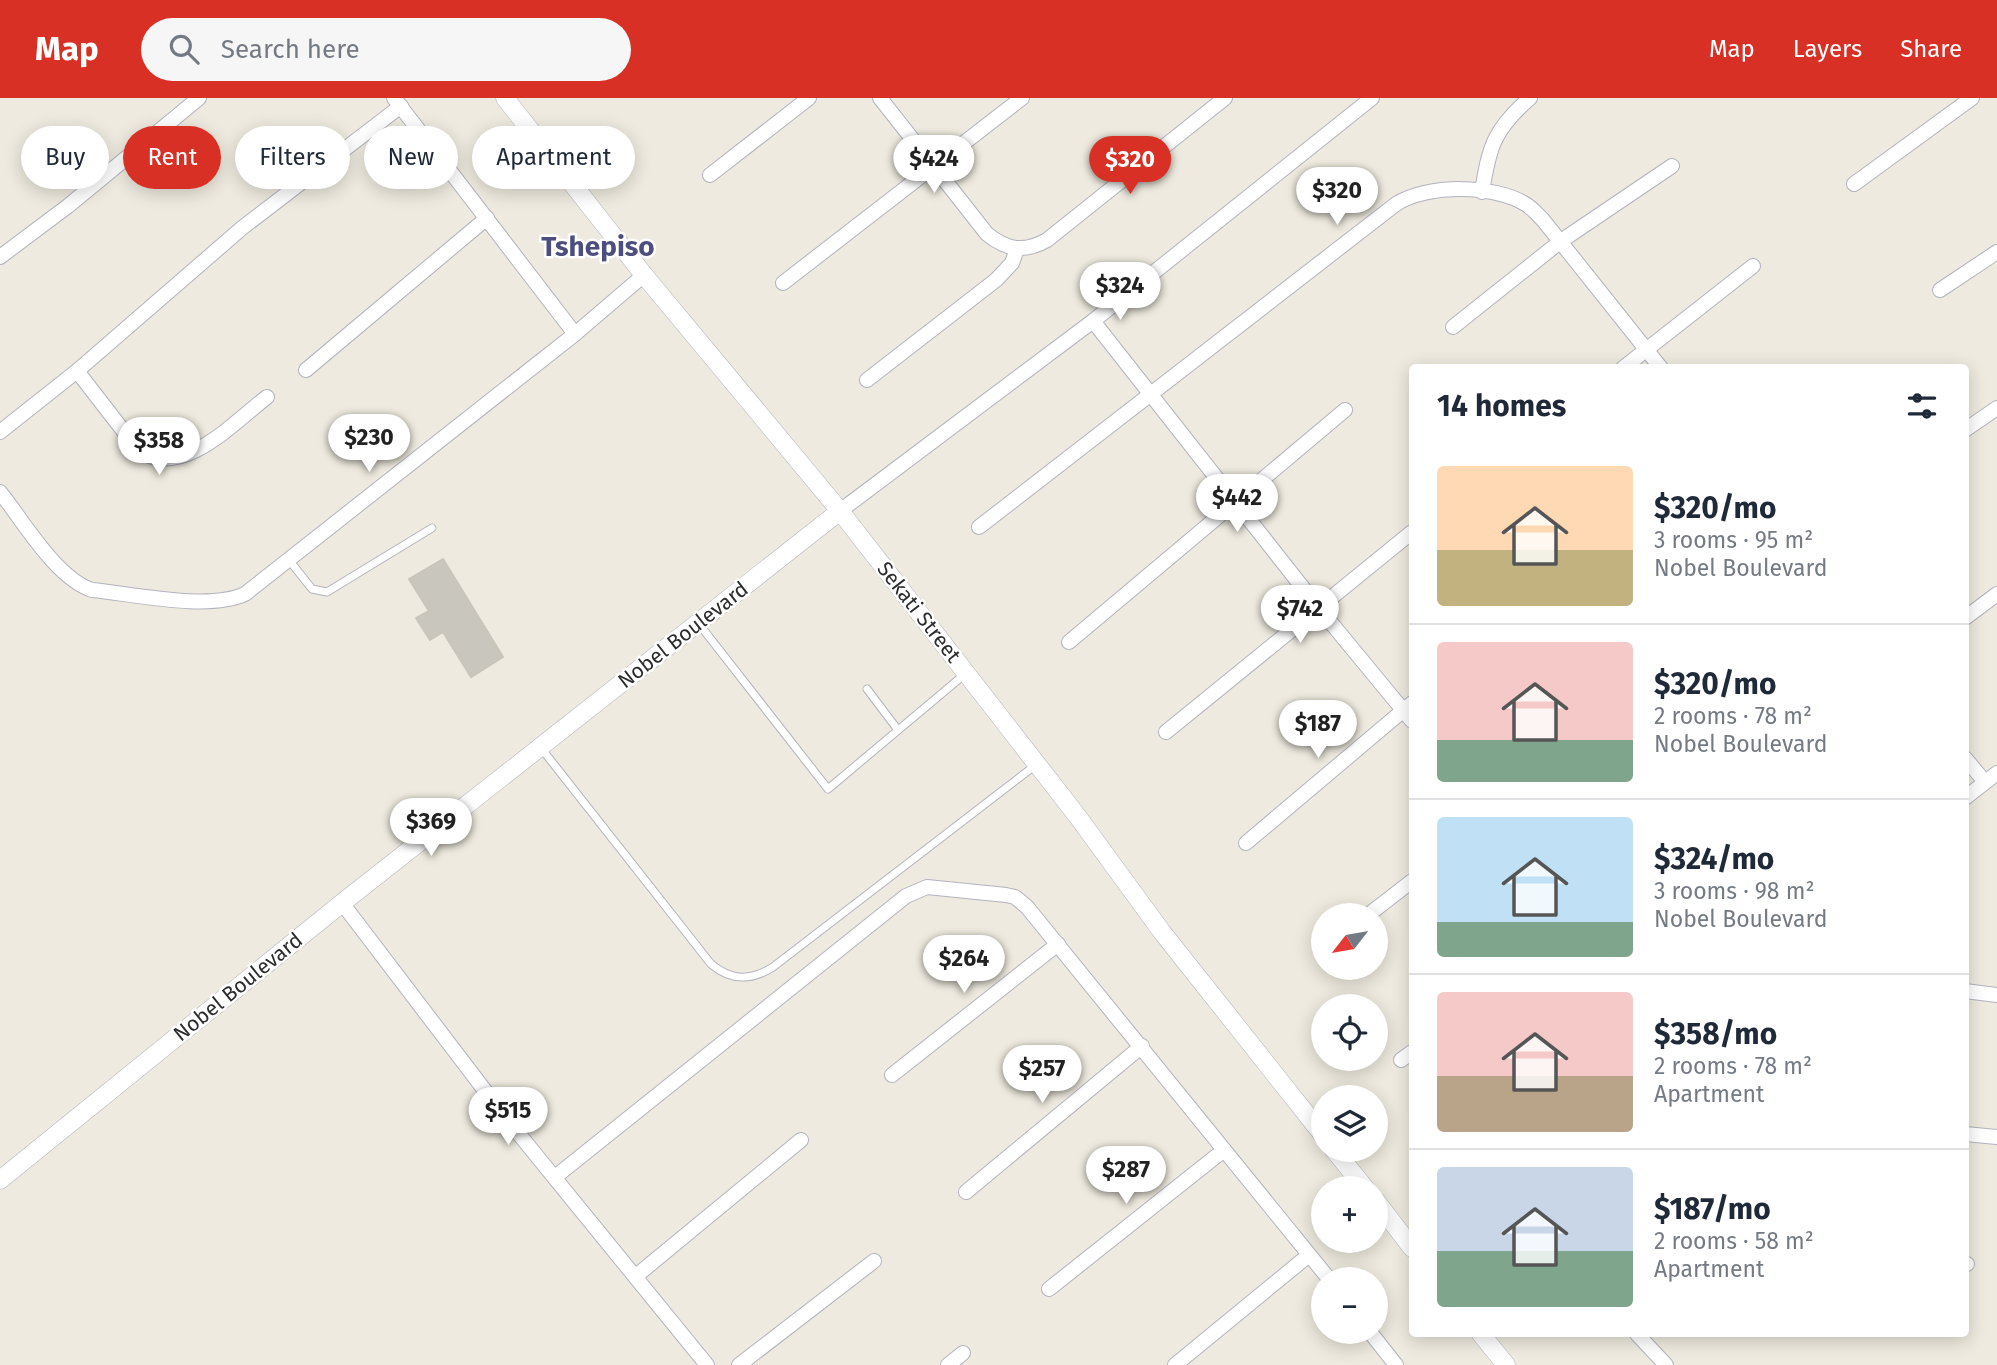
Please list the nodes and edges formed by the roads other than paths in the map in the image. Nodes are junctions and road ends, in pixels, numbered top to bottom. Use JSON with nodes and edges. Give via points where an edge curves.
{"nodes":[{"id":1,"x":199,"y":98,"type":"edge"},
{"id":2,"x":505,"y":98,"type":"edge"},
{"id":3,"x":809,"y":98,"type":"edge"},
{"id":4,"x":880,"y":98,"type":"edge"},
{"id":5,"x":1022,"y":98,"type":"edge"},
{"id":6,"x":1224,"y":98,"type":"edge"},
{"id":7,"x":1372,"y":98,"type":"edge"},
{"id":8,"x":1530,"y":98,"type":"edge"},
{"id":9,"x":1972,"y":98,"type":"edge"},
{"id":10,"x":398,"y":102,"type":"edge"},
{"id":11,"x":933,"y":166,"type":"junction"},
{"id":12,"x":1672,"y":166,"type":"dead end"},
{"id":13,"x":710,"y":175,"type":"dead end"},
{"id":14,"x":1854,"y":184,"type":"dead end"},
{"id":15,"x":1482,"y":192,"type":"junction"},
{"id":16,"x":487,"y":218,"type":"junction"},
{"id":17,"x":1561,"y":242,"type":"junction"},
{"id":18,"x":1017,"y":249,"type":"junction"},
{"id":19,"x":1997,"y":252,"type":"edge"},
{"id":20,"x":0,"y":257,"type":"edge"},
{"id":21,"x":1753,"y":266,"type":"dead end"},
{"id":22,"x":644,"y":275,"type":"junction"},
{"id":23,"x":783,"y":283,"type":"dead end"},
{"id":24,"x":1940,"y":290,"type":"dead end"},
{"id":25,"x":1093,"y":321,"type":"junction"},
{"id":26,"x":1453,"y":327,"type":"dead end"},
{"id":27,"x":575,"y":334,"type":"junction"},
{"id":28,"x":1647,"y":349,"type":"junction"},
{"id":29,"x":1628,"y":364,"type":"edge"},
{"id":30,"x":1658,"y":364,"type":"edge"},
{"id":31,"x":306,"y":370,"type":"dead end"},
{"id":32,"x":77,"y":372,"type":"junction"},
{"id":33,"x":867,"y":380,"type":"dead end"},
{"id":34,"x":1152,"y":395,"type":"junction"},
{"id":35,"x":267,"y":397,"type":"dead end"},
{"id":36,"x":1997,"y":408,"type":"edge"},
{"id":37,"x":1345,"y":411,"type":"dead end"},
{"id":38,"x":1969,"y":427,"type":"edge"},
{"id":39,"x":0,"y":432,"type":"edge"},
{"id":40,"x":0,"y":492,"type":"edge"},
{"id":41,"x":1234,"y":501,"type":"junction"},
{"id":42,"x":840,"y":510,"type":"junction"},
{"id":43,"x":979,"y":527,"type":"dead end"},
{"id":44,"x":432,"y":528,"type":"dead end"},
{"id":45,"x":1409,"y":534,"type":"edge"},
{"id":46,"x":289,"y":559,"type":"junction"},
{"id":47,"x":1997,"y":594,"type":"edge"},
{"id":48,"x":1318,"y":607,"type":"junction"},
{"id":49,"x":1969,"y":615,"type":"edge"},
{"id":50,"x":699,"y":624,"type":"junction"},
{"id":51,"x":1069,"y":642,"type":"dead end"},
{"id":52,"x":966,"y":673,"type":"junction"},
{"id":53,"x":867,"y":689,"type":"dead end"},
{"id":54,"x":1409,"y":712,"type":"edge"},
{"id":55,"x":898,"y":730,"type":"junction"},
{"id":56,"x":1166,"y":732,"type":"dead end"},
{"id":57,"x":541,"y":747,"type":"junction"},
{"id":58,"x":1969,"y":763,"type":"edge"},
{"id":59,"x":1037,"y":764,"type":"junction"},
{"id":60,"x":1997,"y":773,"type":"edge"},
{"id":61,"x":1985,"y":782,"type":"junction"},
{"id":62,"x":1969,"y":795,"type":"edge"},
{"id":63,"x":1246,"y":843,"type":"dead end"},
{"id":64,"x":1409,"y":883,"type":"edge"},
{"id":65,"x":342,"y":903,"type":"junction"},
{"id":66,"x":1384,"y":903,"type":"edge"},
{"id":67,"x":1058,"y":944,"type":"junction"},
{"id":68,"x":1997,"y":980,"type":"edge"},
{"id":69,"x":1969,"y":992,"type":"edge"},
{"id":70,"x":1993,"y":995,"type":"edge"},
{"id":71,"x":1142,"y":1046,"type":"junction"},
{"id":72,"x":891,"y":1075,"type":"dead end"},
{"id":73,"x":1311,"y":1120,"type":"edge"},
{"id":74,"x":1969,"y":1134,"type":"edge"},
{"id":75,"x":1997,"y":1137,"type":"edge"},
{"id":76,"x":801,"y":1140,"type":"dead end"},
{"id":77,"x":1224,"y":1150,"type":"junction"},
{"id":78,"x":1344,"y":1162,"type":"edge"},
{"id":79,"x":1355,"y":1176,"type":"edge"},
{"id":80,"x":555,"y":1177,"type":"junction"},
{"id":81,"x":0,"y":1180,"type":"edge"},
{"id":82,"x":966,"y":1192,"type":"dead end"},
{"id":83,"x":1388,"y":1215,"type":"edge"},
{"id":84,"x":1409,"y":1240,"type":"edge"},
{"id":85,"x":1309,"y":1255,"type":"junction"},
{"id":86,"x":874,"y":1261,"type":"dead end"},
{"id":87,"x":1319,"y":1267,"type":"edge"},
{"id":88,"x":636,"y":1276,"type":"junction"},
{"id":89,"x":1049,"y":1289,"type":"dead end"},
{"id":90,"x":1483,"y":1337,"type":"edge"},
{"id":91,"x":1640,"y":1337,"type":"edge"},
{"id":92,"x":1378,"y":1344,"type":"edge"},
{"id":93,"x":963,"y":1353,"type":"dead end"},
{"id":94,"x":1392,"y":1364,"type":"edge"},
{"id":95,"x":708,"y":1365,"type":"edge"},
{"id":96,"x":739,"y":1365,"type":"edge"},
{"id":97,"x":948,"y":1365,"type":"edge"},
{"id":98,"x":1175,"y":1365,"type":"edge"},
{"id":99,"x":1506,"y":1365,"type":"edge"},
{"id":100,"x":1666,"y":1365,"type":"edge"}],
"edges":[{"from":1,"to":20,"type":"street"},
{"from":2,"to":22,"type":"street","name":"Sekati Street"},
{"from":3,"to":13,"type":"street"},
{"from":4,"to":11,"type":"street"},
{"from":5,"to":11,"type":"street"},
{"from":6,"to":18,"type":"street","via":[[1047,240]]},
{"from":7,"to":25,"type":"street","name":"Nobel Boulevard"},
{"from":8,"to":15,"type":"street","via":[[1516,110],[1489,150]]},
{"from":9,"to":14,"type":"street"},
{"from":10,"to":16,"type":"street"},
{"from":10,"to":32,"type":"street","via":[[242,228]]},
{"from":11,"to":18,"type":"street","via":[[987,234]]},
{"from":11,"to":23,"type":"street"},
{"from":12,"to":17,"type":"street"},
{"from":15,"to":17,"type":"street","via":[[1527,205]]},
{"from":15,"to":34,"type":"street","via":[[1433,190],[1406,197]]},
{"from":16,"to":27,"type":"street"},
{"from":16,"to":31,"type":"street"},
{"from":17,"to":26,"type":"street"},
{"from":17,"to":28,"type":"street"},
{"from":18,"to":33,"type":"street","via":[[1012,263],[996,280]]},
{"from":19,"to":24,"type":"street"},
{"from":21,"to":28,"type":"street"},
{"from":22,"to":27,"type":"street"},
{"from":22,"to":42,"type":"street","name":"Sekati Street"},
{"from":25,"to":34,"type":"street"},
{"from":25,"to":42,"type":"street","name":"Nobel Boulevard"},
{"from":27,"to":46,"type":"street"},
{"from":28,"to":29,"type":"street"},
{"from":28,"to":30,"type":"street"},
{"from":32,"to":35,"type":"street","via":[[139,451],[164,460],[204,445]]},
{"from":32,"to":39,"type":"street"},
{"from":34,"to":41,"type":"street"},
{"from":34,"to":43,"type":"street"},
{"from":36,"to":38,"type":"street"},
{"from":37,"to":41,"type":"street"},
{"from":40,"to":46,"type":"street","via":[[61,570],[92,590],[223,602],[245,594]]},
{"from":41,"to":48,"type":"street"},
{"from":41,"to":51,"type":"street"},
{"from":42,"to":50,"type":"street","name":"Nobel Boulevard"},
{"from":42,"to":52,"type":"street","name":"Sekati Street"},
{"from":44,"to":46,"type":"lane","via":[[327,592],[312,589]]},
{"from":45,"to":48,"type":"street"},
{"from":47,"to":49,"type":"street"},
{"from":48,"to":54,"type":"street"},
{"from":48,"to":56,"type":"street"},
{"from":50,"to":55,"type":"lane","via":[[828,789]]},
{"from":50,"to":57,"type":"street","name":"Nobel Boulevard"},
{"from":52,"to":55,"type":"lane"},
{"from":52,"to":59,"type":"street","name":"Sekati Street"},
{"from":53,"to":55,"type":"lane"},
{"from":54,"to":63,"type":"street"},
{"from":57,"to":59,"type":"lane","via":[[711,964],[735,978],[759,975],[773,967]]},
{"from":57,"to":65,"type":"street","name":"Nobel Boulevard"},
{"from":58,"to":61,"type":"street"},
{"from":59,"to":73,"type":"street","name":"Sekati Street","via":[[1162,933]]},
{"from":60,"to":61,"type":"street"},
{"from":61,"to":62,"type":"street"},
{"from":64,"to":66,"type":"street"},
{"from":65,"to":80,"type":"street"},
{"from":65,"to":81,"type":"street","name":"Nobel Boulevard"},
{"from":67,"to":71,"type":"street"},
{"from":67,"to":72,"type":"street"},
{"from":67,"to":80,"type":"street","via":[[1015,897],[942,887],[916,891]]},
{"from":68,"to":70,"type":"street"},
{"from":69,"to":70,"type":"street"},
{"from":71,"to":77,"type":"street"},
{"from":71,"to":82,"type":"street"},
{"from":74,"to":75,"type":"street"},
{"from":76,"to":88,"type":"street"},
{"from":77,"to":85,"type":"street"},
{"from":77,"to":89,"type":"street"},
{"from":78,"to":79,"type":"street"},
{"from":80,"to":88,"type":"street"},
{"from":83,"to":84,"type":"street"},
{"from":85,"to":87,"type":"street"},
{"from":85,"to":98,"type":"street"},
{"from":86,"to":96,"type":"street"},
{"from":88,"to":95,"type":"street"},
{"from":90,"to":99,"type":"street"},
{"from":91,"to":100,"type":"street"},
{"from":92,"to":94,"type":"street"},
{"from":93,"to":97,"type":"street"}]}
